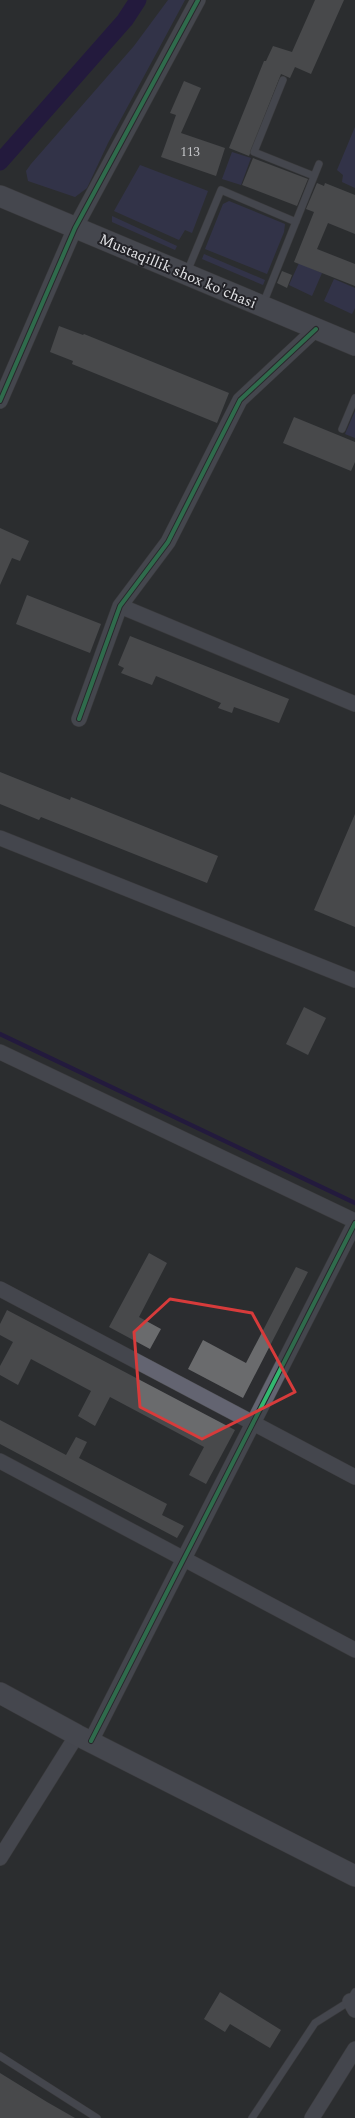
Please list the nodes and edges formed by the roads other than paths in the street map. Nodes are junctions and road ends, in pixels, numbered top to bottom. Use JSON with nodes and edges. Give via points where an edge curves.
{"nodes":[{"id":1,"x":198,"y":0,"type":"edge"},
{"id":2,"x":283,"y":80,"type":"dead end"},
{"id":3,"x":319,"y":164,"type":"dead end"},
{"id":4,"x":314,"y":176,"type":"junction"},
{"id":5,"x":0,"y":196,"type":"edge"},
{"id":6,"x":296,"y":222,"type":"junction"},
{"id":7,"x":75,"y":228,"type":"junction"},
{"id":8,"x":186,"y":274,"type":"junction"},
{"id":9,"x":262,"y":306,"type":"junction"},
{"id":10,"x":316,"y":329,"type":"junction"},
{"id":11,"x":355,"y":345,"type":"edge"},
{"id":12,"x":355,"y":398,"type":"edge"},
{"id":13,"x":0,"y":401,"type":"edge"},
{"id":14,"x":342,"y":428,"type":"dead end"},
{"id":15,"x":120,"y":606,"type":"junction"},
{"id":16,"x":355,"y":704,"type":"edge"},
{"id":17,"x":79,"y":719,"type":"dead end"},
{"id":18,"x":0,"y":838,"type":"edge"},
{"id":19,"x":355,"y":980,"type":"edge"},
{"id":20,"x":0,"y":1052,"type":"edge"},
{"id":21,"x":355,"y":1222,"type":"edge"},
{"id":22,"x":0,"y":1289,"type":"edge"},
{"id":23,"x":253,"y":1423,"type":"junction"},
{"id":24,"x":0,"y":1461,"type":"edge"},
{"id":25,"x":355,"y":1477,"type":"edge"},
{"id":26,"x":184,"y":1559,"type":"junction"},
{"id":27,"x":355,"y":1650,"type":"edge"},
{"id":28,"x":0,"y":1693,"type":"edge"},
{"id":29,"x":84,"y":1738,"type":"junction"},
{"id":30,"x":0,"y":1858,"type":"edge"},
{"id":31,"x":355,"y":1876,"type":"edge"},
{"id":32,"x":353,"y":2001,"type":"edge"},
{"id":33,"x":355,"y":2049,"type":"edge"},
{"id":34,"x":0,"y":2056,"type":"edge"},
{"id":35,"x":97,"y":2118,"type":"edge"},
{"id":36,"x":252,"y":2118,"type":"edge"},
{"id":37,"x":312,"y":2118,"type":"edge"}],
"edges":[{"from":1,"to":7,"type":"street"},
{"from":2,"to":4,"type":"lane","via":[[254,152]]},
{"from":3,"to":4,"type":"lane"},
{"from":4,"to":6,"type":"lane"},
{"from":5,"to":7,"type":"street","name":"Mustaqillik shox ko'chasi"},
{"from":6,"to":8,"type":"lane","via":[[221,190]]},
{"from":6,"to":9,"type":"lane"},
{"from":7,"to":8,"type":"street","name":"Mustaqillik shox ko'chasi"},
{"from":7,"to":13,"type":"street"},
{"from":8,"to":9,"type":"street","name":"Mustaqillik shox ko'chasi"},
{"from":9,"to":10,"type":"street","name":"Mustaqillik shox ko'chasi"},
{"from":10,"to":11,"type":"street","name":"Mustaqillik shox ko'chasi"},
{"from":10,"to":15,"type":"street","via":[[240,400],[168,542]]},
{"from":12,"to":14,"type":"lane"},
{"from":15,"to":16,"type":"street"},
{"from":15,"to":17,"type":"street"},
{"from":18,"to":19,"type":"street"},
{"from":20,"to":21,"type":"street"},
{"from":21,"to":23,"type":"street"},
{"from":22,"to":23,"type":"street"},
{"from":23,"to":25,"type":"street"},
{"from":23,"to":26,"type":"street"},
{"from":24,"to":26,"type":"street"},
{"from":26,"to":27,"type":"street"},
{"from":26,"to":29,"type":"street"},
{"from":28,"to":29,"type":"street"},
{"from":29,"to":30,"type":"street"},
{"from":29,"to":31,"type":"street"},
{"from":32,"to":36,"type":"lane","via":[[315,2023]]},
{"from":33,"to":37,"type":"street"},
{"from":34,"to":35,"type":"lane"}]}
